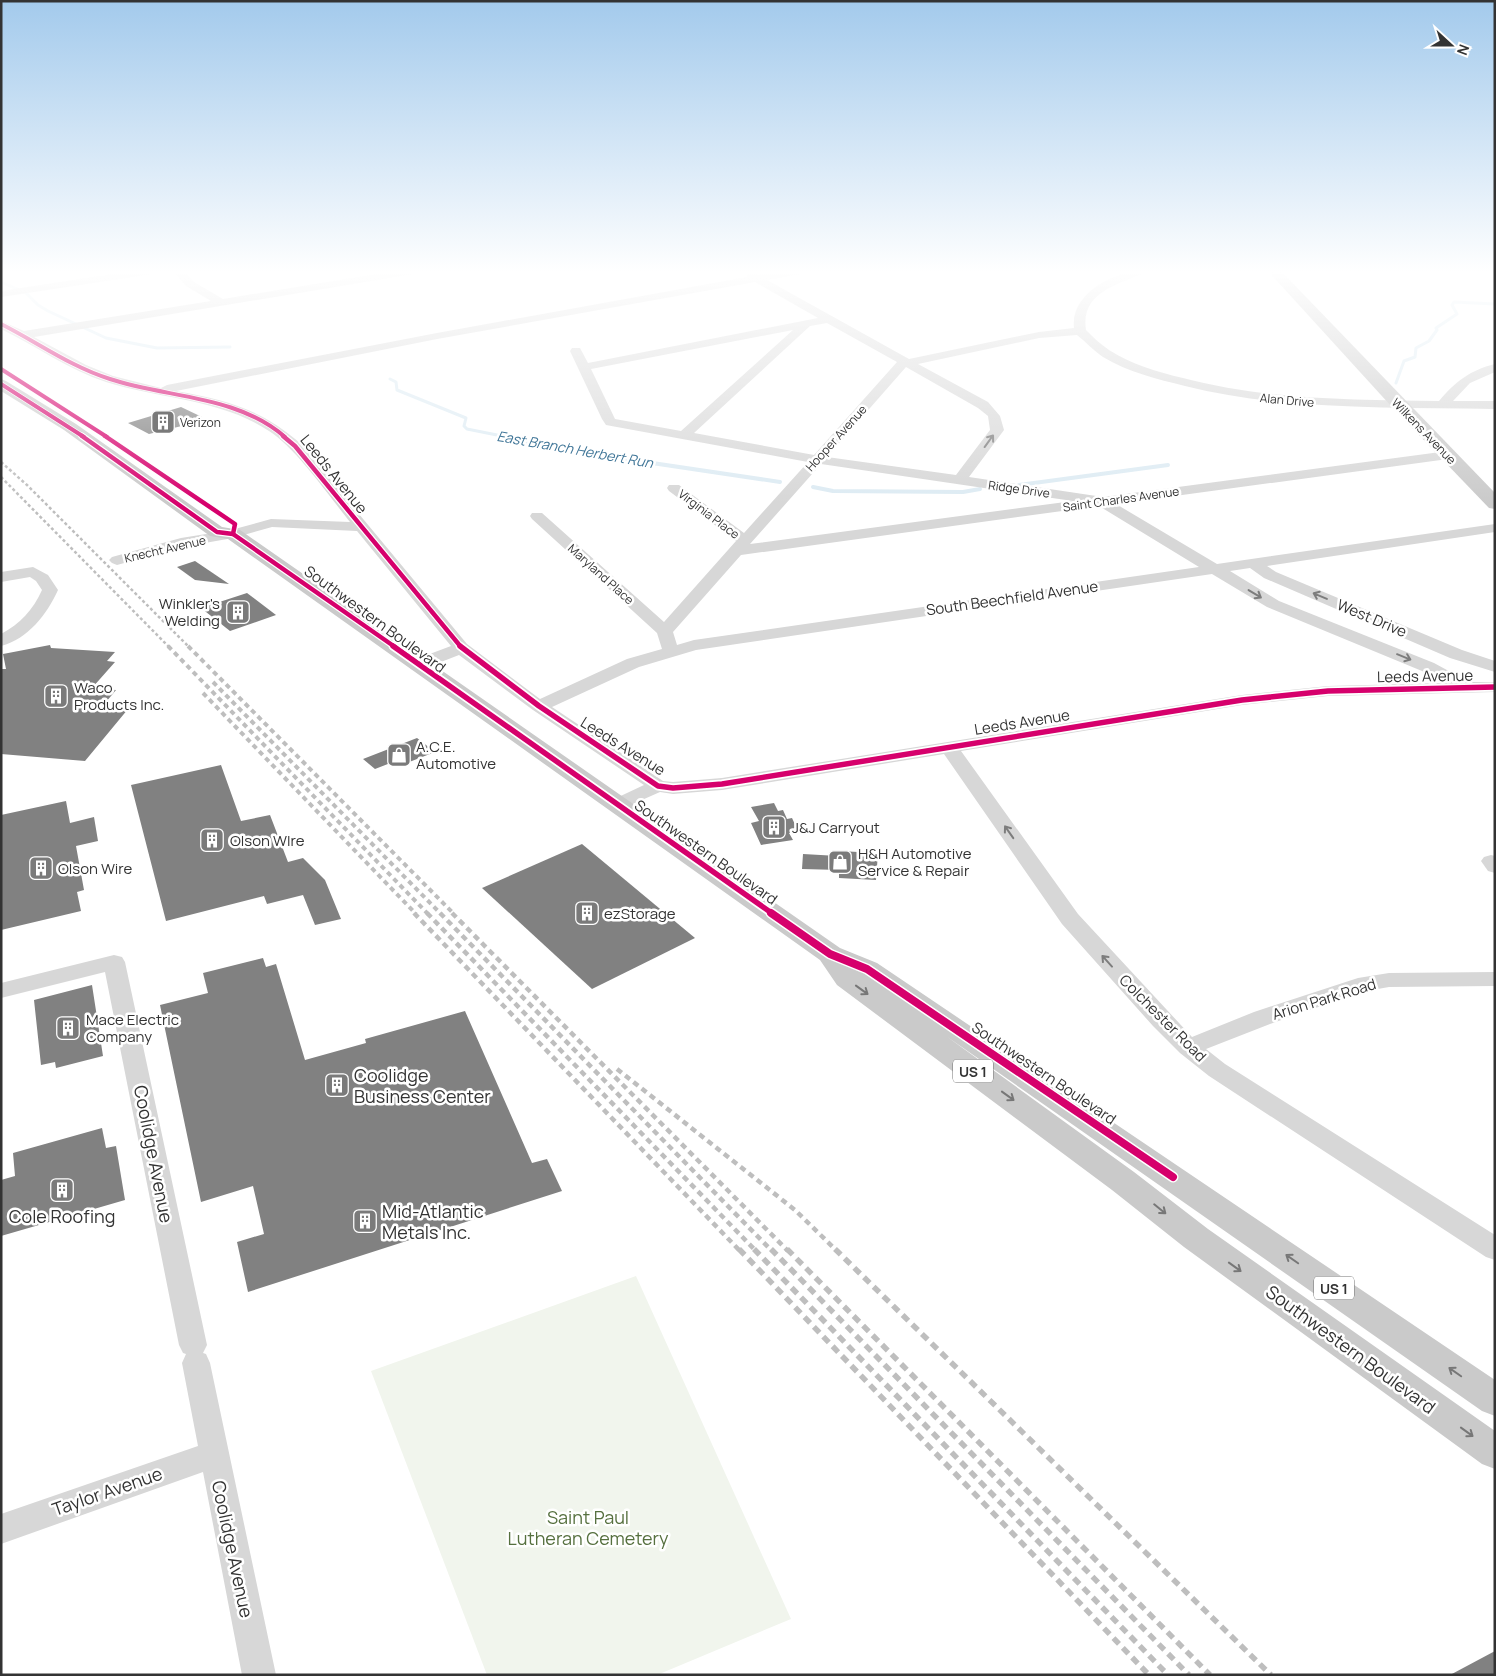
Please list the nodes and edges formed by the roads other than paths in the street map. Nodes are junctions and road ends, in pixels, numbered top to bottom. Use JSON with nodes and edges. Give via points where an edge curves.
{"nodes":[{"id":1,"x":47,"y":348,"type":"edge"},
{"id":2,"x":375,"y":348,"type":"edge"},
{"id":3,"x":679,"y":348,"type":"edge"},
{"id":4,"x":780,"y":348,"type":"edge"},
{"id":5,"x":883,"y":348,"type":"edge"},
{"id":6,"x":975,"y":348,"type":"edge"},
{"id":7,"x":1101,"y":348,"type":"edge"},
{"id":8,"x":1346,"y":348,"type":"edge"},
{"id":9,"x":576,"y":351,"type":"dead end"},
{"id":10,"x":908,"y":362,"type":"junction"},
{"id":11,"x":584,"y":367,"type":"junction"},
{"id":12,"x":1495,"y":368,"type":"edge"},
{"id":13,"x":1,"y":370,"type":"edge"},
{"id":14,"x":1,"y":384,"type":"edge"},
{"id":15,"x":158,"y":391,"type":"junction"},
{"id":16,"x":1397,"y":403,"type":"junction"},
{"id":17,"x":1443,"y":404,"type":"junction"},
{"id":18,"x":1495,"y":405,"type":"edge"},
{"id":19,"x":684,"y":436,"type":"junction"},
{"id":20,"x":1448,"y":455,"type":"junction"},
{"id":21,"x":817,"y":459,"type":"junction"},
{"id":22,"x":960,"y":480,"type":"junction"},
{"id":23,"x":674,"y":488,"type":"dead end"},
{"id":24,"x":1101,"y":501,"type":"junction"},
{"id":25,"x":1495,"y":504,"type":"edge"},
{"id":26,"x":537,"y":516,"type":"dead end"},
{"id":27,"x":361,"y":527,"type":"junction"},
{"id":28,"x":1495,"y":528,"type":"edge"},
{"id":29,"x":233,"y":534,"type":"junction"},
{"id":30,"x":739,"y":546,"type":"junction"},
{"id":31,"x":117,"y":560,"type":"dead end"},
{"id":32,"x":1252,"y":563,"type":"junction"},
{"id":33,"x":1213,"y":569,"type":"junction"},
{"id":34,"x":1,"y":577,"type":"edge"},
{"id":35,"x":665,"y":631,"type":"junction"},
{"id":36,"x":1,"y":641,"type":"edge"},
{"id":37,"x":461,"y":648,"type":"junction"},
{"id":38,"x":671,"y":651,"type":"junction"},
{"id":39,"x":417,"y":665,"type":"junction"},
{"id":40,"x":1495,"y":667,"type":"edge"},
{"id":41,"x":1465,"y":687,"type":"junction"},
{"id":42,"x":1495,"y":687,"type":"edge"},
{"id":43,"x":539,"y":706,"type":"junction"},
{"id":44,"x":949,"y":747,"type":"junction"},
{"id":45,"x":658,"y":786,"type":"junction"},
{"id":46,"x":617,"y":805,"type":"junction"},
{"id":47,"x":830,"y":954,"type":"junction"},
{"id":48,"x":1495,"y":979,"type":"edge"},
{"id":49,"x":1,"y":991,"type":"edge"},
{"id":50,"x":1188,"y":1047,"type":"junction"},
{"id":51,"x":1495,"y":1249,"type":"edge"},
{"id":52,"x":1495,"y":1400,"type":"edge"},
{"id":53,"x":1495,"y":1452,"type":"edge"},
{"id":54,"x":214,"y":1454,"type":"junction"},
{"id":55,"x":1,"y":1529,"type":"edge"},
{"id":56,"x":259,"y":1675,"type":"edge"}],
"edges":[{"from":1,"to":15,"type":"street","name":"Leeds Avenue","via":[[95,374]]},
{"from":2,"to":15,"type":"street"},
{"from":3,"to":11,"type":"street"},
{"from":4,"to":19,"type":"street"},
{"from":5,"to":10,"type":"street"},
{"from":6,"to":10,"type":"street","name":"Hooper Avenue"},
{"from":7,"to":16,"type":"street","name":"Alan Drive","via":[[1123,362],[1158,375],[1212,389],[1307,402]]},
{"from":8,"to":16,"type":"main road","name":"Wilkens Avenue"},
{"from":9,"to":11,"type":"street","name":"Ridge Drive"},
{"from":10,"to":21,"type":"street","name":"Hooper Avenue","via":[[902,364]]},
{"from":22,"to":10,"type":"street","one_way":true,"via":[[997,430],[996,418],[983,405]]},
{"from":11,"to":19,"type":"street","name":"Ridge Drive","via":[[611,422]]},
{"from":12,"to":17,"type":"street","via":[[1463,381]]},
{"from":13,"to":29,"type":"main road","name":"Southwestern Boulevard","number":"US 1","via":[[88,424],[235,524]]},
{"from":14,"to":29,"type":"main road","name":"Southwestern Boulevard","number":"US 1","via":[[70,427],[217,532]]},
{"from":15,"to":27,"type":"street","name":"Leeds Avenue","via":[[240,410],[271,424],[295,446]]},
{"from":16,"to":17,"type":"street","name":"Alan Drive"},
{"from":16,"to":20,"type":"main road","name":"Wilkens Avenue"},
{"from":17,"to":18,"type":"street","name":"Alan Drive"},
{"from":19,"to":21,"type":"street","name":"Ridge Drive"},
{"from":20,"to":24,"type":"street","name":"Saint Charles Avenue"},
{"from":20,"to":25,"type":"main road","name":"Wilkens Avenue"},
{"from":21,"to":22,"type":"street","name":"Ridge Drive"},
{"from":21,"to":30,"type":"street","name":"Hooper Avenue"},
{"from":22,"to":24,"type":"street","name":"Ridge Drive"},
{"from":23,"to":30,"type":"street","name":"Virginia Place"},
{"from":24,"to":30,"type":"street","name":"Saint Charles Avenue"},
{"from":24,"to":33,"type":"street","name":"Ridge Drive"},
{"from":26,"to":35,"type":"street","name":"Maryland Place"},
{"from":27,"to":29,"type":"street","name":"Knecht Avenue","via":[[270,523]]},
{"from":27,"to":37,"type":"street","name":"Leeds Avenue"},
{"from":28,"to":32,"type":"street","name":"South Beechfield Avenue"},
{"from":29,"to":31,"type":"street","name":"Knecht Avenue","via":[[181,543]]},
{"from":29,"to":39,"type":"main road","name":"Southwestern Boulevard","number":"US 1"},
{"from":30,"to":35,"type":"street","name":"Hooper Avenue"},
{"from":32,"to":33,"type":"street","name":"South Beechfield Avenue"},
{"from":40,"to":32,"type":"street","name":"West Drive","one_way":true,"via":[[1456,654],[1270,575]]},
{"from":33,"to":38,"type":"street","name":"South Beechfield Avenue","via":[[726,640]]},
{"from":33,"to":41,"type":"street","name":"Ridge Drive","one_way":true,"via":[[1280,608],[1428,667]]},
{"from":34,"to":36,"type":"street","via":[[32,572],[48,584],[50,590],[35,617]]},
{"from":35,"to":38,"type":"street"},
{"from":37,"to":39,"type":"street"},
{"from":37,"to":43,"type":"street","name":"Leeds Avenue"},
{"from":38,"to":43,"type":"street","name":"South Beechfield Avenue","via":[[633,663]]},
{"from":39,"to":46,"type":"main road","name":"Southwestern Boulevard","number":"US 1"},
{"from":41,"to":42,"type":"street","name":"Leeds Avenue"},
{"from":41,"to":44,"type":"street","name":"Leeds Avenue","via":[[1328,691],[1249,699]]},
{"from":43,"to":45,"type":"street","name":"Leeds Avenue"},
{"from":44,"to":45,"type":"street","name":"Leeds Avenue","via":[[722,784],[682,788]]},
{"from":50,"to":44,"type":"street","name":"Colchester Road","one_way":true,"via":[[1070,919]]},
{"from":45,"to":46,"type":"street","name":"Leeds Avenue"},
{"from":46,"to":47,"type":"main road","name":"Southwestern Boulevard","number":"US 1"},
{"from":52,"to":47,"type":"main road","name":"Southwestern Boulevard","number":"US 1","one_way":true,"via":[[875,974]]},
{"from":47,"to":53,"type":"main road","name":"Southwestern Boulevard","number":"US 1","one_way":true,"via":[[847,979],[1108,1169],[1196,1238]]},
{"from":48,"to":50,"type":"street","name":"Arion Park Road","via":[[1389,980],[1358,985]]},
{"from":49,"to":54,"type":"street","name":"Coolidge Avenue","via":[[114,962]]},
{"from":50,"to":51,"type":"street","name":"Colchester Road","via":[[1216,1070]]},
{"from":54,"to":55,"type":"street","name":"Taylor Avenue"},
{"from":54,"to":56,"type":"street","name":"Coolidge Avenue"}]}
